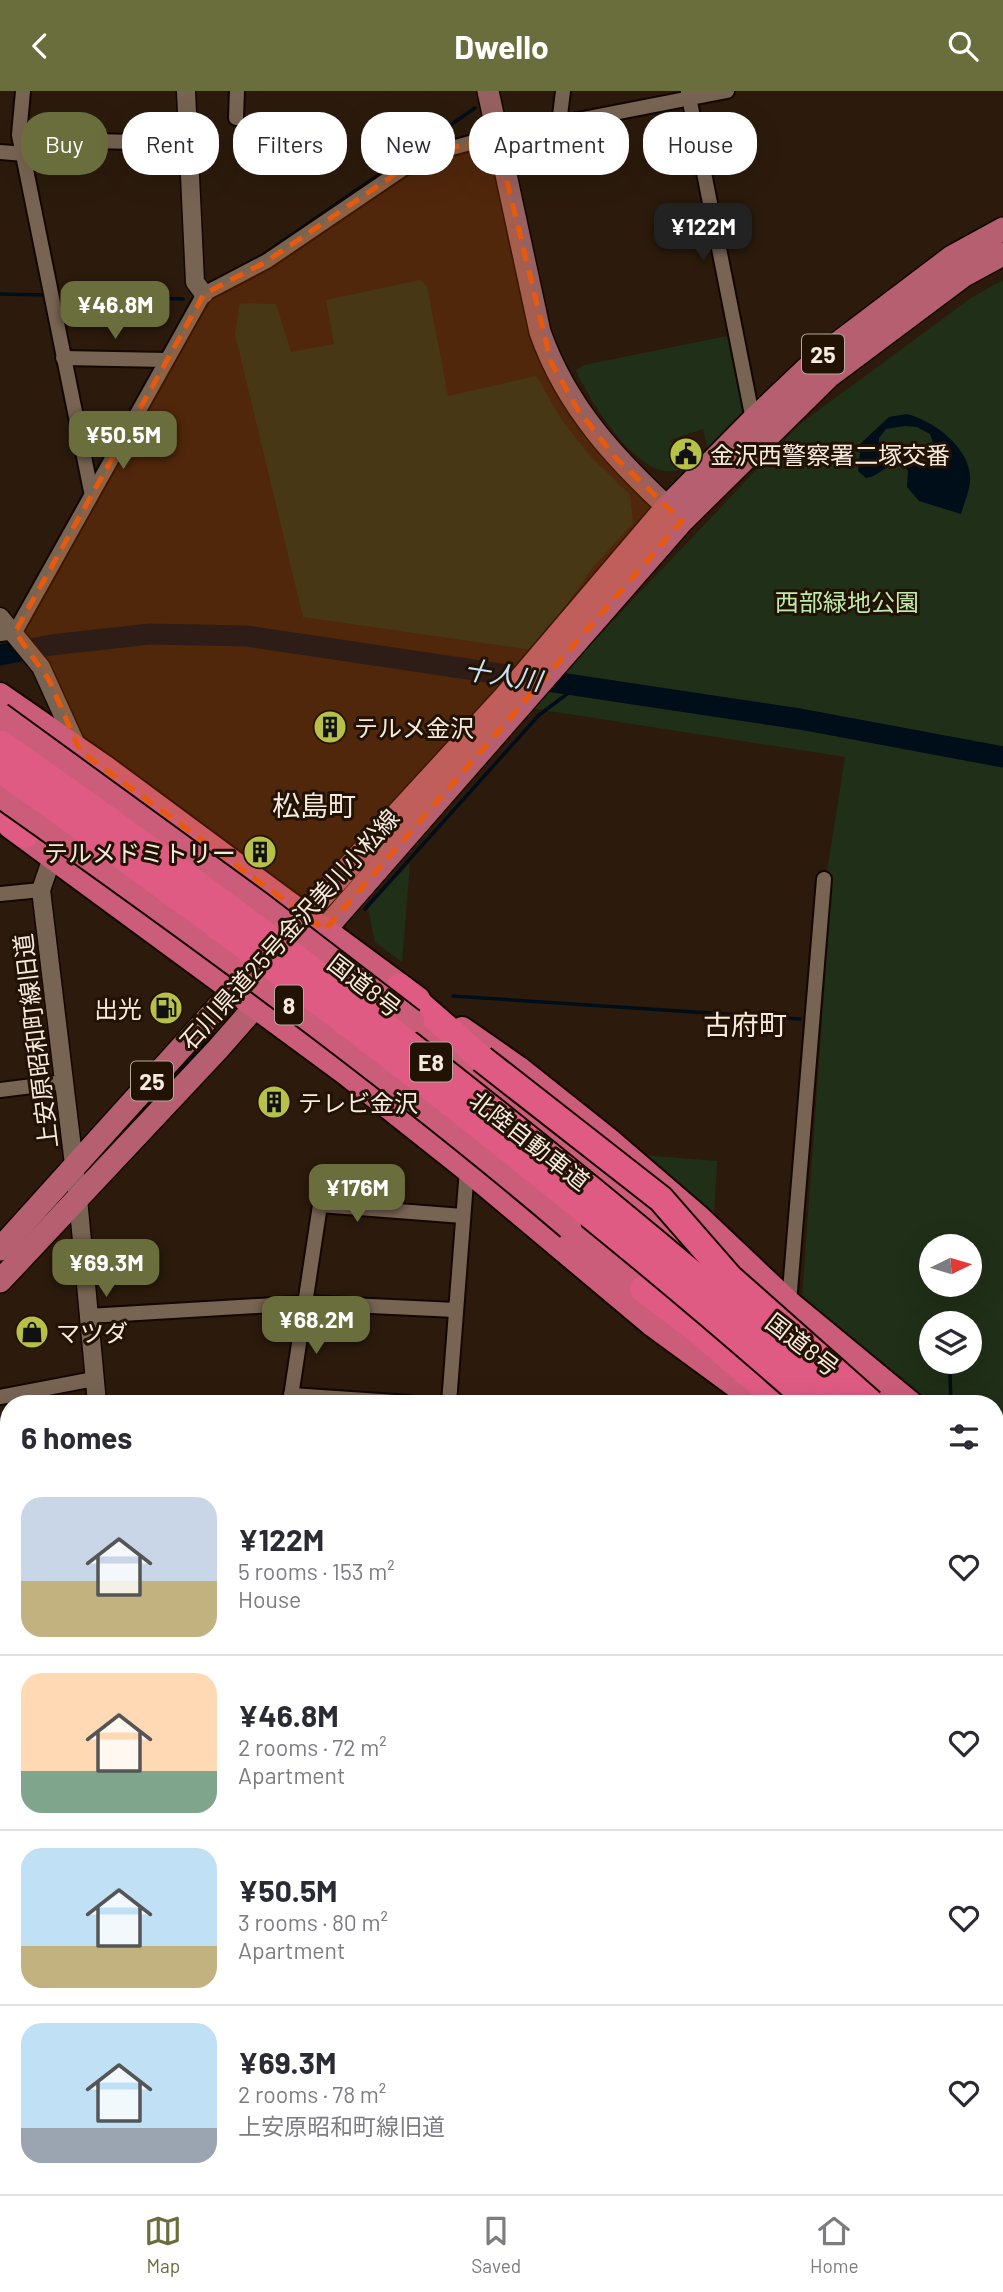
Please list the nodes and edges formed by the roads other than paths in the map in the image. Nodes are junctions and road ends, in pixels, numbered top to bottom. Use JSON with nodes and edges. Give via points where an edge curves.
{"nodes":[{"id":1,"x":23,"y":91,"type":"edge"},
{"id":2,"x":186,"y":91,"type":"edge"},
{"id":3,"x":237,"y":91,"type":"edge"},
{"id":4,"x":488,"y":91,"type":"edge"},
{"id":5,"x":563,"y":91,"type":"edge"},
{"id":6,"x":727,"y":91,"type":"edge"},
{"id":7,"x":688,"y":95,"type":"edge"},
{"id":8,"x":21,"y":112,"type":"edge"},
{"id":9,"x":186,"y":112,"type":"edge"},
{"id":10,"x":236,"y":112,"type":"edge"},
{"id":11,"x":492,"y":112,"type":"edge"},
{"id":12,"x":560,"y":112,"type":"edge"},
{"id":13,"x":612,"y":112,"type":"edge"},
{"id":14,"x":21,"y":113,"type":"edge"},
{"id":15,"x":21,"y":141,"type":"edge"},
{"id":16,"x":469,"y":143,"type":"edge"},
{"id":17,"x":0,"y":152,"type":"edge"},
{"id":18,"x":21,"y":154,"type":"edge"},
{"id":19,"x":29,"y":175,"type":"edge"},
{"id":20,"x":188,"y":175,"type":"edge"},
{"id":21,"x":505,"y":175,"type":"edge"},
{"id":22,"x":1003,"y":229,"type":"edge"},
{"id":23,"x":1003,"y":254,"type":"edge"},
{"id":24,"x":204,"y":294,"type":"junction"},
{"id":25,"x":64,"y":358,"type":"junction"},
{"id":26,"x":166,"y":360,"type":"junction"},
{"id":27,"x":753,"y":420,"type":"junction"},
{"id":28,"x":91,"y":491,"type":"junction"},
{"id":29,"x":675,"y":514,"type":"junction"},
{"id":30,"x":0,"y":617,"type":"edge"},
{"id":31,"x":7,"y":633,"type":"edge"},
{"id":32,"x":516,"y":697,"type":"junction"},
{"id":33,"x":5,"y":705,"type":"edge"},
{"id":34,"x":0,"y":743,"type":"edge"},
{"id":35,"x":79,"y":751,"type":"junction"},
{"id":36,"x":0,"y":769,"type":"edge"},
{"id":37,"x":0,"y":795,"type":"edge"},
{"id":38,"x":0,"y":818,"type":"edge"},
{"id":39,"x":25,"y":835,"type":"joint"},
{"id":40,"x":53,"y":856,"type":"junction"},
{"id":41,"x":824,"y":879,"type":"dead end"},
{"id":42,"x":41,"y":890,"type":"junction"},
{"id":43,"x":0,"y":894,"type":"edge"},
{"id":44,"x":306,"y":915,"type":"junction"},
{"id":45,"x":325,"y":930,"type":"junction"},
{"id":46,"x":400,"y":987,"type":"junction"},
{"id":47,"x":233,"y":989,"type":"junction"},
{"id":48,"x":255,"y":1005,"type":"junction"},
{"id":49,"x":64,"y":1081,"type":"junction"},
{"id":50,"x":0,"y":1090,"type":"edge"},
{"id":51,"x":75,"y":1169,"type":"junction"},
{"id":52,"x":467,"y":1169,"type":"junction"},
{"id":53,"x":78,"y":1198,"type":"junction"},
{"id":54,"x":463,"y":1216,"type":"junction"},
{"id":55,"x":4,"y":1240,"type":"edge"},
{"id":56,"x":0,"y":1280,"type":"edge"},
{"id":57,"x":643,"y":1289,"type":"joint"},
{"id":58,"x":307,"y":1303,"type":"junction"},
{"id":59,"x":789,"y":1303,"type":"junction"},
{"id":60,"x":456,"y":1310,"type":"junction"},
{"id":61,"x":88,"y":1316,"type":"junction"},
{"id":62,"x":94,"y":1379,"type":"junction"},
{"id":63,"x":10,"y":1395,"type":"edge"},
{"id":64,"x":96,"y":1395,"type":"edge"},
{"id":65,"x":291,"y":1395,"type":"edge"},
{"id":66,"x":450,"y":1395,"type":"edge"},
{"id":67,"x":754,"y":1395,"type":"edge"},
{"id":68,"x":758,"y":1395,"type":"edge"},
{"id":69,"x":803,"y":1395,"type":"edge"},
{"id":70,"x":834,"y":1395,"type":"edge"},
{"id":71,"x":863,"y":1395,"type":"edge"},
{"id":72,"x":870,"y":1395,"type":"edge"},
{"id":73,"x":900,"y":1395,"type":"edge"}],
"edges":[{"from":1,"to":8,"type":"street"},
{"from":2,"to":9,"type":"street"},
{"from":3,"to":10,"type":"street"},
{"from":4,"to":11,"type":"main road"},
{"from":5,"to":12,"type":"street"},
{"from":6,"to":7,"type":"street"},
{"from":7,"to":13,"type":"street"},
{"from":7,"to":27,"type":"street"},
{"from":14,"to":15,"type":"street"},
{"from":16,"to":24,"type":"street","via":[[422,156],[267,261]]},
{"from":17,"to":18,"type":"street"},
{"from":19,"to":25,"type":"street"},
{"from":20,"to":24,"type":"street","via":[[195,282]]},
{"from":21,"to":29,"type":"main road","via":[[551,362],[578,410],[615,457]]},
{"from":22,"to":27,"type":"main road","number":"25","via":[[952,257],[816,360]]},
{"from":23,"to":29,"type":"main road","number":"25","via":[[964,275],[829,376]]},
{"from":24,"to":26,"type":"street"},
{"from":25,"to":26,"type":"street"},
{"from":25,"to":28,"type":"street"},
{"from":26,"to":28,"type":"street"},
{"from":27,"to":29,"type":"main road","number":"25"},
{"from":28,"to":31,"type":"street"},
{"from":29,"to":32,"type":"main road","number":"25"},
{"from":30,"to":31,"type":"street"},
{"from":31,"to":35,"type":"street","via":[[41,667]]},
{"from":32,"to":44,"type":"main road","name":"石川県道25号金沢美川小松線","number":"25","via":[[329,885]]},
{"from":32,"to":45,"type":"main road","name":"石川県道25号金沢美川小松線","number":"25"},
{"from":33,"to":35,"type":"highway"},
{"from":33,"to":72,"type":"highway","name":"国道8号","bridge":true,"via":[[412,1021],[677,1234],[734,1289]]},
{"from":34,"to":70,"type":"highway","name":"北陸自動車道","number":"E8","bridge":true,"via":[[260,930],[480,1100],[718,1293]]},
{"from":35,"to":40,"type":"street","name":"上安原昭和町線旧道"},
{"from":35,"to":44,"type":"highway"},
{"from":36,"to":69,"type":"highway","name":"北陸自動車道","number":"E8","bridge":true,"via":[[247,947],[421,1081],[591,1216]]},
{"from":37,"to":57,"type":"highway","number":"8","bridge":true,"via":[[289,1005],[502,1170]]},
{"from":38,"to":39,"type":"highway"},
{"from":39,"to":40,"type":"highway","number":"8"},
{"from":40,"to":42,"type":"street","name":"上安原昭和町線旧道"},
{"from":40,"to":47,"type":"highway","number":"8"},
{"from":41,"to":59,"type":"street"},
{"from":42,"to":43,"type":"street"},
{"from":42,"to":49,"type":"street","name":"上安原昭和町線旧道"},
{"from":44,"to":45,"type":"highway"},
{"from":44,"to":47,"type":"main road","name":"石川県道25号金沢美川小松線","number":"25"},
{"from":45,"to":46,"type":"highway"},
{"from":45,"to":48,"type":"main road","name":"石川県道25号金沢美川小松線","number":"25"},
{"from":46,"to":59,"type":"highway","via":[[518,1068],[611,1142]]},
{"from":46,"to":71,"type":"highway","bridge":true,"via":[[482,1059],[661,1199],[730,1279]]},
{"from":47,"to":48,"type":"highway","number":"8"},
{"from":47,"to":51,"type":"main road","name":"石川県道25号金沢美川小松線","number":"25"},
{"from":48,"to":52,"type":"highway","number":"8"},
{"from":48,"to":53,"type":"main road","name":"石川県道25号金沢美川小松線","number":"25"},
{"from":49,"to":50,"type":"street"},
{"from":49,"to":51,"type":"street","name":"上安原昭和町線旧道"},
{"from":51,"to":53,"type":"street","name":"上安原昭和町線旧道"},
{"from":51,"to":55,"type":"main road","name":"石川県道25号金沢美川小松線","number":"25"},
{"from":52,"to":54,"type":"street"},
{"from":52,"to":67,"type":"highway","number":"8","via":[[652,1324]]},
{"from":53,"to":56,"type":"main road","name":"石川県道25号金沢美川小松線","number":"25"},
{"from":53,"to":61,"type":"street","name":"上安原昭和町線旧道"},
{"from":54,"to":58,"type":"street","via":[[320,1205]]},
{"from":54,"to":60,"type":"street"},
{"from":57,"to":68,"type":"highway","via":[[697,1330]]},
{"from":58,"to":60,"type":"street"},
{"from":58,"to":61,"type":"street"},
{"from":58,"to":65,"type":"street"},
{"from":59,"to":73,"type":"highway"},
{"from":60,"to":66,"type":"street"},
{"from":61,"to":62,"type":"street","name":"上安原昭和町線旧道"},
{"from":62,"to":63,"type":"street"},
{"from":62,"to":64,"type":"street","name":"上安原昭和町線旧道"}]}
